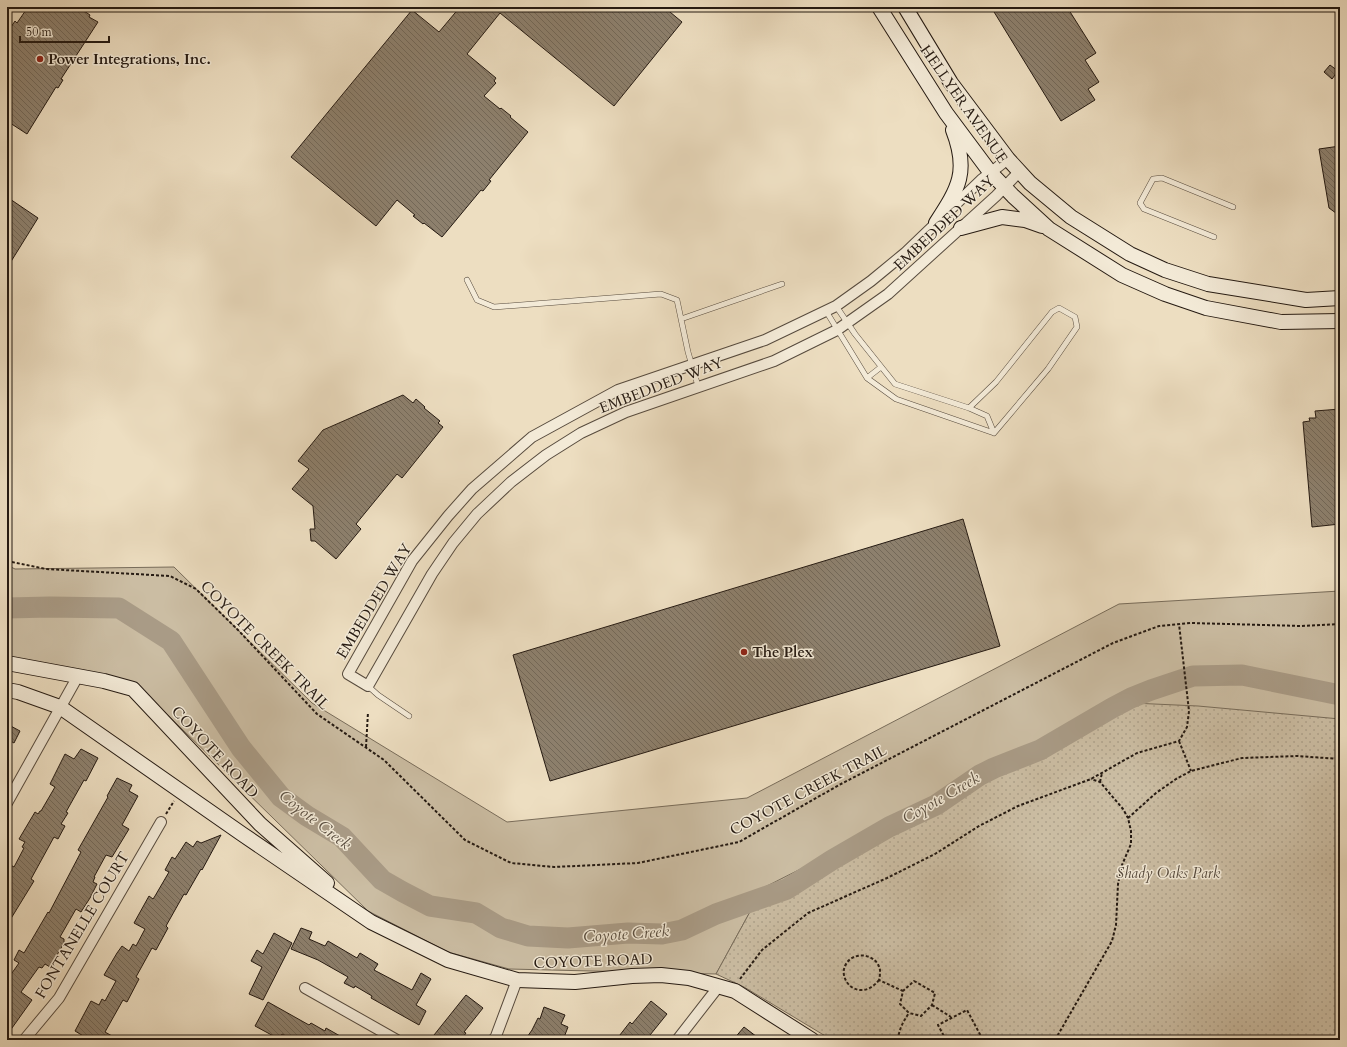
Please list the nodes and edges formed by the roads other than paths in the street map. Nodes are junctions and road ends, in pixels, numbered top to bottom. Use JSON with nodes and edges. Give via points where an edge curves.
{"nodes":[{"id":1,"x":879,"y":7,"type":"edge"},
{"id":2,"x":905,"y":7,"type":"edge"},
{"id":3,"x":946,"y":113,"type":"junction"},
{"id":4,"x":1008,"y":159,"type":"junction"},
{"id":5,"x":990,"y":172,"type":"junction"},
{"id":6,"x":1019,"y":172,"type":"junction"},
{"id":7,"x":1004,"y":187,"type":"junction"},
{"id":8,"x":1233,"y":207,"type":"dead end"},
{"id":9,"x":936,"y":223,"type":"junction"},
{"id":10,"x":961,"y":228,"type":"junction"},
{"id":11,"x":1049,"y":228,"type":"junction"},
{"id":12,"x":1214,"y":237,"type":"dead end"},
{"id":13,"x":467,"y":280,"type":"dead end"},
{"id":14,"x":782,"y":284,"type":"dead end"},
{"id":15,"x":1340,"y":298,"type":"edge"},
{"id":16,"x":836,"y":306,"type":"junction"},
{"id":17,"x":826,"y":311,"type":"junction"},
{"id":18,"x":681,"y":319,"type":"junction"},
{"id":19,"x":1340,"y":321,"type":"edge"},
{"id":20,"x":848,"y":323,"type":"junction"},
{"id":21,"x":837,"y":330,"type":"junction"},
{"id":22,"x":691,"y":365,"type":"junction"},
{"id":23,"x":880,"y":367,"type":"junction"},
{"id":24,"x":867,"y":378,"type":"junction"},
{"id":25,"x":698,"y":386,"type":"junction"},
{"id":26,"x":969,"y":408,"type":"junction"},
{"id":27,"x":994,"y":433,"type":"junction"},
{"id":28,"x":7,"y":663,"type":"edge"},
{"id":29,"x":78,"y":676,"type":"junction"},
{"id":30,"x":368,"y":686,"type":"junction"},
{"id":31,"x":7,"y":690,"type":"edge"},
{"id":32,"x":60,"y":707,"type":"junction"},
{"id":33,"x":409,"y":716,"type":"dead end"},
{"id":34,"x":7,"y":803,"type":"edge"},
{"id":35,"x":161,"y":822,"type":"road end"},
{"id":36,"x":371,"y":922,"type":"junction"},
{"id":37,"x":517,"y":980,"type":"junction"},
{"id":38,"x":719,"y":986,"type":"junction"},
{"id":39,"x":304,"y":988,"type":"dead end"},
{"id":40,"x":24,"y":1040,"type":"edge"},
{"id":41,"x":397,"y":1040,"type":"edge"},
{"id":42,"x":493,"y":1040,"type":"edge"},
{"id":43,"x":677,"y":1040,"type":"edge"},
{"id":44,"x":812,"y":1040,"type":"edge"}],
"edges":[{"from":1,"to":3,"type":"street","name":"HELLYER AVENUE"},
{"from":2,"to":4,"type":"street","name":"HELLYER AVENUE","via":[[951,83]]},
{"from":3,"to":5,"type":"street","name":"HELLYER AVENUE"},
{"from":3,"to":9,"type":"street","via":[[959,146],[961,171],[951,200]]},
{"from":4,"to":5,"type":"street","name":"EMBEDDED WAY"},
{"from":4,"to":6,"type":"street","name":"HELLYER AVENUE"},
{"from":5,"to":7,"type":"street","name":"HELLYER AVENUE"},
{"from":5,"to":9,"type":"street","name":"EMBEDDED WAY"},
{"from":6,"to":7,"type":"street","name":"EMBEDDED WAY"},
{"from":6,"to":15,"type":"street","name":"HELLYER AVENUE","via":[[1071,217],[1130,254],[1165,270],[1208,284],[1306,300]]},
{"from":7,"to":10,"type":"street","name":"EMBEDDED WAY"},
{"from":7,"to":11,"type":"street","name":"HELLYER AVENUE"},
{"from":8,"to":12,"type":"lane","via":[[1162,178],[1153,179],[1140,203],[1144,209]]},
{"from":9,"to":16,"type":"street","name":"EMBEDDED WAY","via":[[871,281]]},
{"from":10,"to":11,"type":"street","via":[[1002,217],[1025,220]]},
{"from":10,"to":20,"type":"street","name":"EMBEDDED WAY","via":[[888,294]]},
{"from":11,"to":19,"type":"street","name":"HELLYER AVENUE","via":[[1122,275],[1206,308],[1281,322]]},
{"from":13,"to":18,"type":"lane","via":[[477,300],[494,307],[661,294],[677,300]]},
{"from":14,"to":18,"type":"lane"},
{"from":16,"to":17,"type":"street","name":"EMBEDDED WAY"},
{"from":16,"to":20,"type":"lane"},
{"from":17,"to":21,"type":"lane"},
{"from":17,"to":22,"type":"street","name":"EMBEDDED WAY","via":[[765,340]]},
{"from":18,"to":22,"type":"lane"},
{"from":20,"to":21,"type":"street","name":"EMBEDDED WAY"},
{"from":20,"to":23,"type":"lane"},
{"from":21,"to":24,"type":"lane"},
{"from":21,"to":25,"type":"street","name":"EMBEDDED WAY","via":[[774,360]]},
{"from":22,"to":25,"type":"lane"},
{"from":22,"to":30,"type":"street","name":"EMBEDDED WAY","via":[[618,390],[532,437],[472,489],[412,562],[348,674]]},
{"from":23,"to":24,"type":"lane"},
{"from":23,"to":26,"type":"lane","via":[[895,384]]},
{"from":24,"to":27,"type":"lane","via":[[896,399]]},
{"from":25,"to":30,"type":"street","name":"EMBEDDED WAY","via":[[626,412],[581,434],[546,455],[511,482],[477,514],[453,543],[432,574]]},
{"from":26,"to":27,"type":"lane","via":[[987,416]]},
{"from":26,"to":27,"type":"lane","via":[[996,382],[1052,312],[1059,308],[1075,317],[1077,327],[1048,369]]},
{"from":28,"to":29,"type":"street","name":"COYOTE ROAD"},
{"from":29,"to":32,"type":"street"},
{"from":29,"to":36,"type":"street","name":"COYOTE ROAD","via":[[133,689],[260,824]]},
{"from":30,"to":33,"type":"lane"},
{"from":31,"to":32,"type":"street","name":"COYOTE ROAD"},
{"from":32,"to":34,"type":"street"},
{"from":32,"to":36,"type":"street","name":"COYOTE ROAD"},
{"from":35,"to":40,"type":"street","name":"FONTANELLE COURT","via":[[59,998]]},
{"from":36,"to":37,"type":"street","name":"COYOTE ROAD","via":[[448,960]]},
{"from":37,"to":38,"type":"street","name":"COYOTE ROAD","via":[[575,982],[661,975],[689,978]]},
{"from":37,"to":42,"type":"street"},
{"from":38,"to":43,"type":"street"},
{"from":38,"to":44,"type":"street","name":"COYOTE ROAD","via":[[734,991]]},
{"from":39,"to":41,"type":"street"}]}
